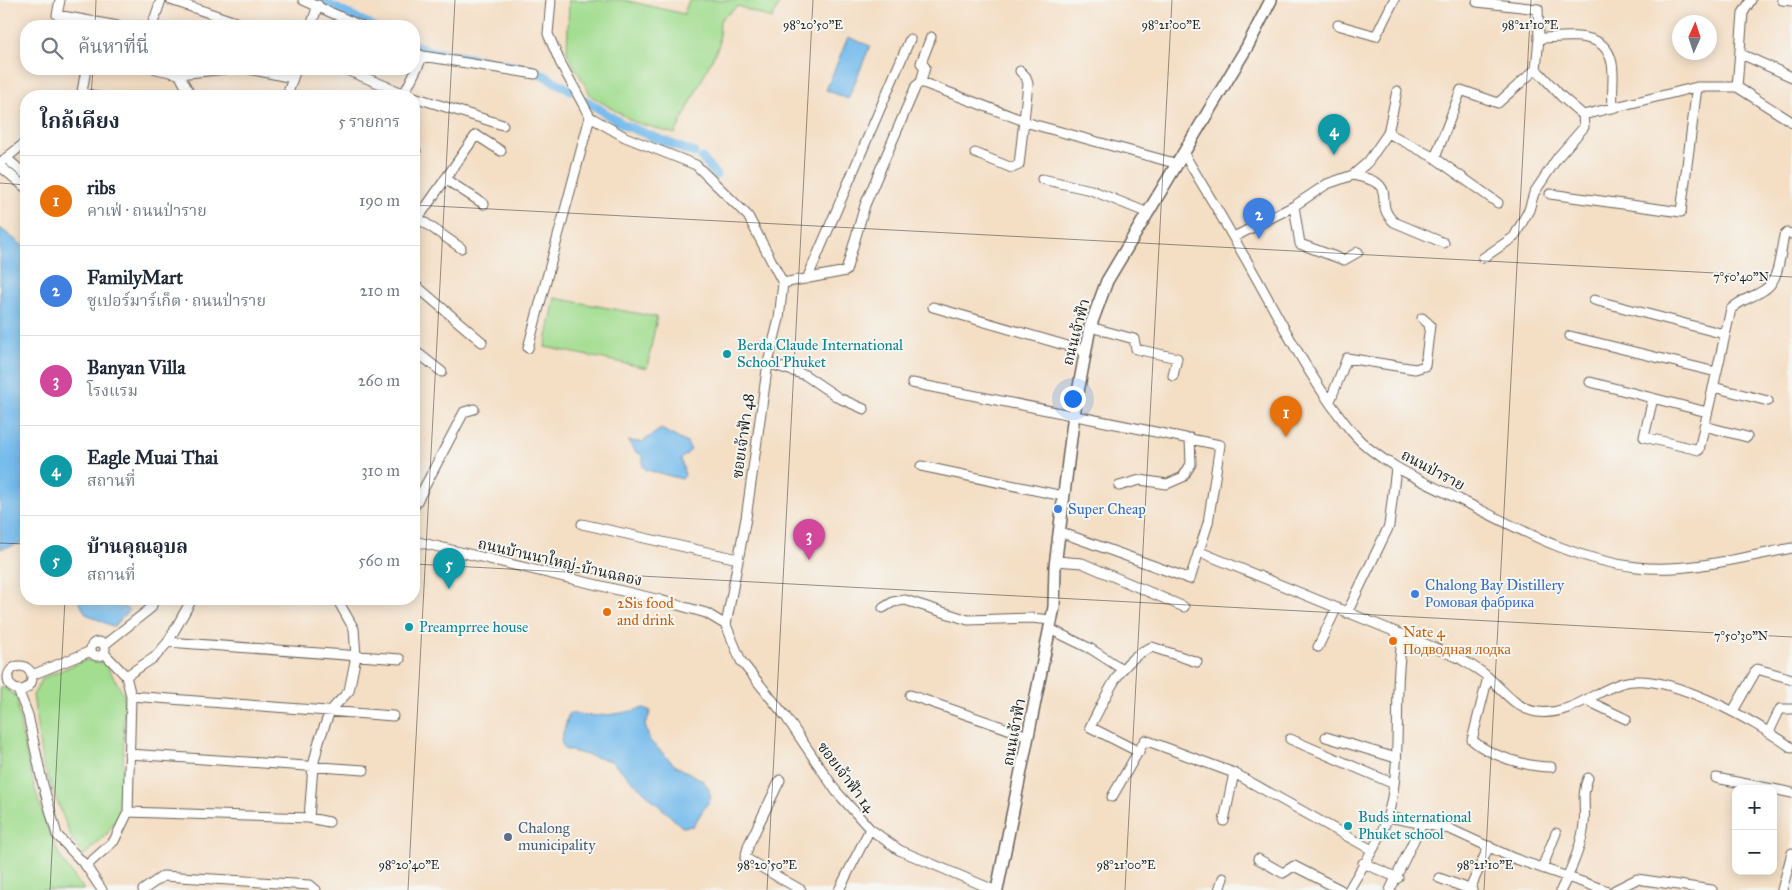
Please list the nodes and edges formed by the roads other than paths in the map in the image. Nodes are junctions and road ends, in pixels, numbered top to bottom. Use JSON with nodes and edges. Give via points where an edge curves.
{"nodes":[{"id":1,"x":60,"y":0,"type":"edge"},
{"id":2,"x":161,"y":0,"type":"edge"},
{"id":3,"x":171,"y":0,"type":"edge"},
{"id":4,"x":303,"y":0,"type":"edge"},
{"id":5,"x":551,"y":0,"type":"edge"},
{"id":6,"x":1271,"y":0,"type":"edge"},
{"id":7,"x":1394,"y":0,"type":"edge"},
{"id":8,"x":1751,"y":0,"type":"edge"},
{"id":9,"x":1782,"y":0,"type":"edge"},
{"id":10,"x":1792,"y":1,"type":"edge"},
{"id":11,"x":1477,"y":2,"type":"dead end"},
{"id":12,"x":1538,"y":4,"type":"edge"},
{"id":13,"x":318,"y":5,"type":"junction"},
{"id":14,"x":85,"y":20,"type":"edge"},
{"id":15,"x":154,"y":20,"type":"edge"},
{"id":16,"x":229,"y":20,"type":"edge"},
{"id":17,"x":313,"y":20,"type":"edge"},
{"id":18,"x":349,"y":20,"type":"edge"},
{"id":19,"x":1338,"y":25,"type":"dead end"},
{"id":20,"x":931,"y":37,"type":"dead end"},
{"id":21,"x":1539,"y":38,"type":"junction"},
{"id":22,"x":910,"y":39,"type":"dead end"},
{"id":23,"x":1741,"y":54,"type":"junction"},
{"id":24,"x":420,"y":55,"type":"edge"},
{"id":25,"x":423,"y":56,"type":"junction"},
{"id":26,"x":420,"y":64,"type":"edge"},
{"id":27,"x":1536,"y":69,"type":"junction"},
{"id":28,"x":1020,"y":71,"type":"dead end"},
{"id":29,"x":535,"y":74,"type":"dead end"},
{"id":30,"x":85,"y":75,"type":"edge"},
{"id":31,"x":180,"y":75,"type":"edge"},
{"id":32,"x":295,"y":75,"type":"edge"},
{"id":33,"x":358,"y":75,"type":"edge"},
{"id":34,"x":416,"y":75,"type":"edge"},
{"id":35,"x":1792,"y":77,"type":"edge"},
{"id":36,"x":921,"y":82,"type":"junction"},
{"id":37,"x":1697,"y":87,"type":"junction"},
{"id":38,"x":1737,"y":87,"type":"junction"},
{"id":39,"x":82,"y":90,"type":"edge"},
{"id":40,"x":188,"y":90,"type":"edge"},
{"id":41,"x":291,"y":90,"type":"edge"},
{"id":42,"x":394,"y":90,"type":"edge"},
{"id":43,"x":410,"y":90,"type":"edge"},
{"id":44,"x":1397,"y":91,"type":"dead end"},
{"id":45,"x":420,"y":100,"type":"edge"},
{"id":46,"x":1613,"y":108,"type":"junction"},
{"id":47,"x":1583,"y":115,"type":"junction"},
{"id":48,"x":590,"y":117,"type":"junction"},
{"id":49,"x":1024,"y":121,"type":"junction"},
{"id":50,"x":1792,"y":122,"type":"edge"},
{"id":51,"x":502,"y":125,"type":"dead end"},
{"id":52,"x":1388,"y":133,"type":"junction"},
{"id":53,"x":20,"y":147,"type":"edge"},
{"id":54,"x":501,"y":151,"type":"dead end"},
{"id":55,"x":975,"y":153,"type":"dead end"},
{"id":56,"x":1184,"y":154,"type":"junction"},
{"id":57,"x":1435,"y":158,"type":"junction"},
{"id":58,"x":2,"y":163,"type":"edge"},
{"id":59,"x":1178,"y":164,"type":"junction"},
{"id":60,"x":20,"y":172,"type":"edge"},
{"id":61,"x":1353,"y":174,"type":"junction"},
{"id":62,"x":445,"y":179,"type":"junction"},
{"id":63,"x":1042,"y":179,"type":"dead end"},
{"id":64,"x":20,"y":182,"type":"edge"},
{"id":65,"x":1550,"y":194,"type":"dead end"},
{"id":66,"x":1498,"y":203,"type":"dead end"},
{"id":67,"x":484,"y":204,"type":"dead end"},
{"id":68,"x":1294,"y":206,"type":"junction"},
{"id":69,"x":1148,"y":213,"type":"junction"},
{"id":70,"x":420,"y":215,"type":"edge"},
{"id":71,"x":420,"y":223,"type":"edge"},
{"id":72,"x":1792,"y":234,"type":"edge"},
{"id":73,"x":1234,"y":237,"type":"junction"},
{"id":74,"x":1444,"y":243,"type":"dead end"},
{"id":75,"x":461,"y":248,"type":"dead end"},
{"id":76,"x":1358,"y":252,"type":"dead end"},
{"id":77,"x":1483,"y":258,"type":"dead end"},
{"id":78,"x":807,"y":279,"type":"junction"},
{"id":79,"x":784,"y":283,"type":"junction"},
{"id":80,"x":420,"y":289,"type":"edge"},
{"id":81,"x":1594,"y":300,"type":"dead end"},
{"id":82,"x":933,"y":307,"type":"dead end"},
{"id":83,"x":1422,"y":318,"type":"dead end"},
{"id":84,"x":1090,"y":327,"type":"junction"},
{"id":85,"x":1724,"y":334,"type":"junction"},
{"id":86,"x":1570,"y":336,"type":"dead end"},
{"id":87,"x":482,"y":342,"type":"dead end"},
{"id":88,"x":528,"y":348,"type":"dead end"},
{"id":89,"x":1085,"y":351,"type":"junction"},
{"id":90,"x":420,"y":355,"type":"edge"},
{"id":91,"x":768,"y":363,"type":"junction"},
{"id":92,"x":442,"y":372,"type":"dead end"},
{"id":93,"x":1716,"y":372,"type":"junction"},
{"id":94,"x":1172,"y":376,"type":"dead end"},
{"id":95,"x":1590,"y":382,"type":"dead end"},
{"id":96,"x":912,"y":384,"type":"dead end"},
{"id":97,"x":1713,"y":387,"type":"junction"},
{"id":98,"x":1653,"y":398,"type":"junction"},
{"id":99,"x":1330,"y":401,"type":"junction"},
{"id":100,"x":1768,"y":401,"type":"dead end"},
{"id":101,"x":474,"y":409,"type":"dead end"},
{"id":102,"x":864,"y":409,"type":"dead end"},
{"id":103,"x":1708,"y":412,"type":"junction"},
{"id":104,"x":1074,"y":414,"type":"junction"},
{"id":105,"x":1704,"y":426,"type":"junction"},
{"id":106,"x":1747,"y":437,"type":"dead end"},
{"id":107,"x":1190,"y":438,"type":"junction"},
{"id":108,"x":921,"y":466,"type":"dead end"},
{"id":109,"x":1396,"y":468,"type":"junction"},
{"id":110,"x":1119,"y":486,"type":"dead end"},
{"id":111,"x":420,"y":496,"type":"edge"},
{"id":112,"x":1063,"y":496,"type":"junction"},
{"id":113,"x":582,"y":524,"type":"dead end"},
{"id":114,"x":1060,"y":532,"type":"junction"},
{"id":115,"x":420,"y":542,"type":"edge"},
{"id":116,"x":1792,"y":548,"type":"edge"},
{"id":117,"x":1200,"y":552,"type":"junction"},
{"id":118,"x":738,"y":559,"type":"junction"},
{"id":119,"x":1056,"y":561,"type":"junction"},
{"id":120,"x":152,"y":605,"type":"edge"},
{"id":121,"x":189,"y":605,"type":"edge"},
{"id":122,"x":340,"y":605,"type":"edge"},
{"id":123,"x":1184,"y":607,"type":"dead end"},
{"id":124,"x":883,"y":608,"type":"dead end"},
{"id":125,"x":1336,"y":609,"type":"junction"},
{"id":126,"x":1347,"y":613,"type":"junction"},
{"id":127,"x":1051,"y":624,"type":"junction"},
{"id":128,"x":726,"y":625,"type":"junction"},
{"id":129,"x":1403,"y":636,"type":"junction"},
{"id":130,"x":168,"y":642,"type":"junction"},
{"id":131,"x":1318,"y":647,"type":"dead end"},
{"id":132,"x":104,"y":649,"type":"junction"},
{"id":133,"x":356,"y":656,"type":"junction"},
{"id":134,"x":400,"y":659,"type":"dead end"},
{"id":135,"x":1197,"y":662,"type":"dead end"},
{"id":136,"x":1122,"y":669,"type":"junction"},
{"id":137,"x":32,"y":675,"type":"junction"},
{"id":138,"x":126,"y":676,"type":"junction"},
{"id":139,"x":1488,"y":677,"type":"junction"},
{"id":140,"x":4,"y":678,"type":"edge"},
{"id":141,"x":1792,"y":678,"type":"edge"},
{"id":142,"x":18,"y":690,"type":"junction"},
{"id":143,"x":910,"y":695,"type":"dead end"},
{"id":144,"x":131,"y":696,"type":"junction"},
{"id":145,"x":1586,"y":700,"type":"junction"},
{"id":146,"x":1792,"y":710,"type":"edge"},
{"id":147,"x":330,"y":711,"type":"junction"},
{"id":148,"x":1733,"y":711,"type":"junction"},
{"id":149,"x":392,"y":716,"type":"dead end"},
{"id":150,"x":1626,"y":719,"type":"dead end"},
{"id":151,"x":1769,"y":732,"type":"junction"},
{"id":152,"x":1028,"y":736,"type":"junction"},
{"id":153,"x":1326,"y":737,"type":"dead end"},
{"id":154,"x":1290,"y":739,"type":"dead end"},
{"id":155,"x":1792,"y":748,"type":"edge"},
{"id":156,"x":1139,"y":752,"type":"junction"},
{"id":157,"x":129,"y":754,"type":"junction"},
{"id":158,"x":1396,"y":758,"type":"junction"},
{"id":159,"x":313,"y":766,"type":"junction"},
{"id":160,"x":1550,"y":767,"type":"dead end"},
{"id":161,"x":364,"y":770,"type":"dead end"},
{"id":162,"x":1234,"y":773,"type":"junction"},
{"id":163,"x":1588,"y":778,"type":"dead end"},
{"id":164,"x":1716,"y":778,"type":"dead end"},
{"id":165,"x":780,"y":780,"type":"dead end"},
{"id":166,"x":1394,"y":784,"type":"junction"},
{"id":167,"x":1752,"y":785,"type":"edge"},
{"id":168,"x":1777,"y":790,"type":"edge"},
{"id":169,"x":1792,"y":792,"type":"edge"},
{"id":170,"x":1112,"y":797,"type":"dead end"},
{"id":171,"x":128,"y":812,"type":"junction"},
{"id":172,"x":1388,"y":817,"type":"junction"},
{"id":173,"x":309,"y":818,"type":"junction"},
{"id":174,"x":1224,"y":821,"type":"dead end"},
{"id":175,"x":329,"y":822,"type":"dead end"},
{"id":176,"x":1422,"y":823,"type":"junction"},
{"id":177,"x":870,"y":829,"type":"junction"},
{"id":178,"x":1556,"y":833,"type":"dead end"},
{"id":179,"x":1489,"y":846,"type":"junction"},
{"id":180,"x":1372,"y":850,"type":"junction"},
{"id":181,"x":1792,"y":853,"type":"edge"},
{"id":182,"x":1258,"y":859,"type":"dead end"},
{"id":183,"x":1364,"y":863,"type":"junction"},
{"id":184,"x":86,"y":866,"type":"junction"},
{"id":185,"x":1542,"y":868,"type":"junction"},
{"id":186,"x":1568,"y":876,"type":"junction"},
{"id":187,"x":1223,"y":878,"type":"dead end"},
{"id":188,"x":1398,"y":878,"type":"junction"},
{"id":189,"x":1439,"y":878,"type":"dead end"},
{"id":190,"x":210,"y":879,"type":"junction"},
{"id":191,"x":1694,"y":888,"type":"edge"},
{"id":192,"x":102,"y":890,"type":"edge"},
{"id":193,"x":143,"y":890,"type":"edge"},
{"id":194,"x":210,"y":890,"type":"edge"},
{"id":195,"x":316,"y":890,"type":"edge"},
{"id":196,"x":801,"y":890,"type":"edge"},
{"id":197,"x":838,"y":890,"type":"edge"},
{"id":198,"x":995,"y":890,"type":"edge"},
{"id":199,"x":1220,"y":890,"type":"edge"},
{"id":200,"x":1341,"y":890,"type":"edge"},
{"id":201,"x":1349,"y":890,"type":"edge"},
{"id":202,"x":1390,"y":890,"type":"edge"},
{"id":203,"x":1471,"y":890,"type":"edge"},
{"id":204,"x":1562,"y":890,"type":"edge"},
{"id":205,"x":1606,"y":890,"type":"edge"},
{"id":206,"x":1615,"y":890,"type":"edge"},
{"id":207,"x":1712,"y":890,"type":"edge"},
{"id":208,"x":1782,"y":890,"type":"edge"}],
"edges":[{"from":1,"to":14,"type":"street","via":[[57,15]]},
{"from":2,"to":15,"type":"street"},
{"from":3,"to":16,"type":"street"},
{"from":4,"to":13,"type":"street"},
{"from":5,"to":48,"type":"street","via":[[548,34]]},
{"from":6,"to":56,"type":"main road","name":"ถนนเจ้าฟ้า"},
{"from":7,"to":19,"type":"street","via":[[1376,36]]},
{"from":8,"to":23,"type":"street","via":[[1743,13]]},
{"from":9,"to":10,"type":"street"},
{"from":11,"to":12,"type":"street"},
{"from":12,"to":21,"type":"street"},
{"from":13,"to":17,"type":"street"},
{"from":13,"to":18,"type":"street"},
{"from":20,"to":36,"type":"street","via":[[922,57],[921,63],[925,67]]},
{"from":21,"to":27,"type":"street"},
{"from":21,"to":46,"type":"street","via":[[1583,37],[1597,40],[1606,47],[1613,76]]},
{"from":22,"to":78,"type":"street"},
{"from":23,"to":35,"type":"street"},
{"from":23,"to":38,"type":"street"},
{"from":24,"to":25,"type":"street"},
{"from":25,"to":26,"type":"street"},
{"from":25,"to":29,"type":"street"},
{"from":27,"to":47,"type":"street"},
{"from":27,"to":57,"type":"street","via":[[1498,103],[1461,90]]},
{"from":28,"to":49,"type":"street","via":[[1028,84]]},
{"from":30,"to":39,"type":"street"},
{"from":31,"to":40,"type":"street"},
{"from":32,"to":41,"type":"street"},
{"from":33,"to":42,"type":"street"},
{"from":34,"to":43,"type":"street"},
{"from":36,"to":49,"type":"street"},
{"from":36,"to":78,"type":"street","via":[[916,86],[865,205],[846,271]]},
{"from":37,"to":38,"type":"street"},
{"from":37,"to":46,"type":"street"},
{"from":37,"to":65,"type":"street","via":[[1681,212]]},
{"from":38,"to":50,"type":"street"},
{"from":44,"to":52,"type":"street"},
{"from":45,"to":51,"type":"street"},
{"from":46,"to":47,"type":"street"},
{"from":47,"to":77,"type":"street","via":[[1584,127],[1558,157],[1534,193],[1514,237]]},
{"from":48,"to":79,"type":"street","via":[[624,137],[696,164],[748,216]]},
{"from":48,"to":88,"type":"street"},
{"from":49,"to":55,"type":"street","via":[[1018,167],[1012,168]]},
{"from":49,"to":59,"type":"street"},
{"from":52,"to":57,"type":"street"},
{"from":52,"to":61,"type":"street","via":[[1368,162]]},
{"from":53,"to":58,"type":"street"},
{"from":54,"to":62,"type":"street","via":[[476,135]]},
{"from":56,"to":59,"type":"main road","name":"ถนนเจ้าฟ้า"},
{"from":56,"to":73,"type":"street","name":"ถนนป่าราย"},
{"from":57,"to":66,"type":"street"},
{"from":58,"to":60,"type":"street"},
{"from":58,"to":64,"type":"street"},
{"from":59,"to":69,"type":"main road","name":"ถนนเจ้าฟ้า"},
{"from":61,"to":68,"type":"street","via":[[1327,184]]},
{"from":61,"to":74,"type":"street","via":[[1381,184],[1388,216],[1394,222]]},
{"from":62,"to":67,"type":"street"},
{"from":62,"to":70,"type":"street"},
{"from":63,"to":69,"type":"street","via":[[1091,190]]},
{"from":68,"to":73,"type":"street"},
{"from":68,"to":76,"type":"street","via":[[1300,244],[1344,260]]},
{"from":69,"to":84,"type":"main road","name":"ถนนเจ้าฟ้า","via":[[1107,281]]},
{"from":71,"to":75,"type":"street"},
{"from":72,"to":85,"type":"street","via":[[1784,236],[1771,284],[1742,299],[1731,309]]},
{"from":73,"to":99,"type":"street","name":"ถนนป่าราย","via":[[1294,347]]},
{"from":78,"to":79,"type":"street"},
{"from":79,"to":91,"type":"street","name":"ซอยเจ้าฟ้า 48"},
{"from":80,"to":87,"type":"street"},
{"from":81,"to":85,"type":"street"},
{"from":82,"to":89,"type":"street"},
{"from":83,"to":99,"type":"street","via":[[1430,324],[1425,366],[1415,369],[1347,358]]},
{"from":84,"to":89,"type":"main road","name":"ถนนเจ้าฟ้า"},
{"from":84,"to":94,"type":"street","via":[[1134,339],[1136,349],[1177,358]]},
{"from":85,"to":93,"type":"street"},
{"from":86,"to":93,"type":"street"},
{"from":89,"to":104,"type":"main road","name":"ถนนเจ้าฟ้า"},
{"from":90,"to":92,"type":"street"},
{"from":91,"to":102,"type":"street","via":[[805,375],[845,402]]},
{"from":91,"to":118,"type":"street","name":"ซอยเจ้าฟ้า 48"},
{"from":93,"to":97,"type":"street"},
{"from":95,"to":98,"type":"street"},
{"from":96,"to":104,"type":"street"},
{"from":97,"to":100,"type":"street"},
{"from":97,"to":103,"type":"street"},
{"from":98,"to":103,"type":"street"},
{"from":98,"to":105,"type":"street","via":[[1644,437],[1699,450]]},
{"from":99,"to":109,"type":"street","name":"ถนนป่าราย","via":[[1354,434]]},
{"from":101,"to":111,"type":"street","via":[[464,412]]},
{"from":103,"to":105,"type":"street"},
{"from":104,"to":107,"type":"street"},
{"from":104,"to":112,"type":"main road","name":"ถนนเจ้าฟ้า"},
{"from":105,"to":106,"type":"street"},
{"from":107,"to":110,"type":"street","via":[[1190,464],[1183,477],[1167,484],[1140,480]]},
{"from":107,"to":117,"type":"street","via":[[1220,445],[1208,523]]},
{"from":108,"to":112,"type":"street"},
{"from":109,"to":116,"type":"street","name":"ถนนป่าราย","via":[[1541,540],[1586,557],[1637,567],[1681,567]]},
{"from":109,"to":126,"type":"street","via":[[1389,526]]},
{"from":112,"to":114,"type":"main road","name":"ถนนเจ้าฟ้า"},
{"from":113,"to":118,"type":"street"},
{"from":114,"to":117,"type":"street","via":[[1190,579]]},
{"from":114,"to":119,"type":"main road","name":"ถนนเจ้าฟ้า"},
{"from":115,"to":128,"type":"street","name":"ถนนบ้านนาใหญ่-บ้านฉลอง","via":[[660,600],[706,613]]},
{"from":117,"to":125,"type":"street"},
{"from":118,"to":128,"type":"street","name":"ซอยเจ้าฟ้า 48"},
{"from":119,"to":123,"type":"street","via":[[1082,563]]},
{"from":119,"to":127,"type":"main road","name":"ถนนเจ้าฟ้า"},
{"from":120,"to":132,"type":"street"},
{"from":121,"to":130,"type":"street"},
{"from":122,"to":133,"type":"street","via":[[354,629]]},
{"from":124,"to":127,"type":"street","via":[[905,600],[968,620],[1030,618]]},
{"from":125,"to":126,"type":"street"},
{"from":125,"to":131,"type":"street"},
{"from":126,"to":129,"type":"street"},
{"from":127,"to":136,"type":"street"},
{"from":127,"to":152,"type":"main road","name":"ถนนเจ้าฟ้า"},
{"from":128,"to":177,"type":"street","name":"ซอยเจ้าฟ้า 14","via":[[741,661],[786,717],[836,791]]},
{"from":129,"to":139,"type":"street","via":[[1457,656]]},
{"from":129,"to":158,"type":"street","via":[[1398,665]]},
{"from":130,"to":133,"type":"street"},
{"from":130,"to":138,"type":"street","via":[[155,657]]},
{"from":132,"to":137,"type":"street","via":[[97,642],[91,651]]},
{"from":132,"to":138,"type":"street"},
{"from":133,"to":134,"type":"street"},
{"from":133,"to":147,"type":"street","via":[[349,691]]},
{"from":135,"to":136,"type":"street","via":[[1152,647],[1140,652]]},
{"from":136,"to":156,"type":"street","via":[[1090,727]]},
{"from":137,"to":140,"type":"street","via":[[27,668],[18,666]]},
{"from":137,"to":142,"type":"street","via":[[29,686]]},
{"from":138,"to":144,"type":"street"},
{"from":139,"to":145,"type":"street","via":[[1515,703],[1536,712],[1564,711]]},
{"from":139,"to":160,"type":"street","via":[[1472,740],[1521,763]]},
{"from":140,"to":142,"type":"street"},
{"from":141,"to":148,"type":"street","via":[[1757,669]]},
{"from":142,"to":184,"type":"street","via":[[28,715],[57,836]]},
{"from":143,"to":152,"type":"street"},
{"from":144,"to":147,"type":"street"},
{"from":144,"to":157,"type":"street"},
{"from":145,"to":148,"type":"street","via":[[1623,683],[1645,680]]},
{"from":145,"to":150,"type":"street"},
{"from":146,"to":151,"type":"street","via":[[1780,709]]},
{"from":147,"to":149,"type":"street"},
{"from":147,"to":159,"type":"street"},
{"from":148,"to":151,"type":"street"},
{"from":151,"to":155,"type":"street"},
{"from":152,"to":198,"type":"main road","name":"ถนนเจ้าฟ้า"},
{"from":153,"to":158,"type":"street"},
{"from":154,"to":166,"type":"street"},
{"from":156,"to":162,"type":"street","via":[[1146,740]]},
{"from":156,"to":170,"type":"street"},
{"from":157,"to":159,"type":"street"},
{"from":157,"to":171,"type":"street"},
{"from":158,"to":166,"type":"street"},
{"from":159,"to":161,"type":"street"},
{"from":159,"to":173,"type":"street"},
{"from":162,"to":174,"type":"street"},
{"from":162,"to":180,"type":"street"},
{"from":163,"to":186,"type":"street","via":[[1583,788],[1585,822]]},
{"from":164,"to":167,"type":"street"},
{"from":165,"to":196,"type":"street","via":[[745,858]]},
{"from":166,"to":172,"type":"street"},
{"from":168,"to":169,"type":"street"},
{"from":171,"to":173,"type":"street"},
{"from":171,"to":184,"type":"street","via":[[114,841]]},
{"from":172,"to":176,"type":"street"},
{"from":172,"to":180,"type":"street"},
{"from":173,"to":175,"type":"street"},
{"from":176,"to":179,"type":"street","via":[[1450,829]]},
{"from":176,"to":188,"type":"street"},
{"from":177,"to":197,"type":"street"},
{"from":177,"to":198,"type":"street","name":"ซอยเจ้าฟ้า 14","via":[[899,850]]},
{"from":178,"to":185,"type":"street"},
{"from":179,"to":185,"type":"street"},
{"from":179,"to":203,"type":"street"},
{"from":180,"to":183,"type":"street"},
{"from":181,"to":208,"type":"street"},
{"from":182,"to":200,"type":"street","via":[[1283,873],[1294,866]]},
{"from":183,"to":188,"type":"street"},
{"from":183,"to":201,"type":"street"},
{"from":184,"to":192,"type":"street"},
{"from":185,"to":186,"type":"street"},
{"from":186,"to":204,"type":"street"},
{"from":186,"to":205,"type":"street"},
{"from":187,"to":199,"type":"street"},
{"from":188,"to":202,"type":"street"},
{"from":189,"to":203,"type":"street"},
{"from":190,"to":193,"type":"street","via":[[163,876]]},
{"from":190,"to":194,"type":"street"},
{"from":190,"to":195,"type":"street","via":[[310,885]]},
{"from":191,"to":206,"type":"street","via":[[1637,878]]},
{"from":191,"to":207,"type":"street"}]}
